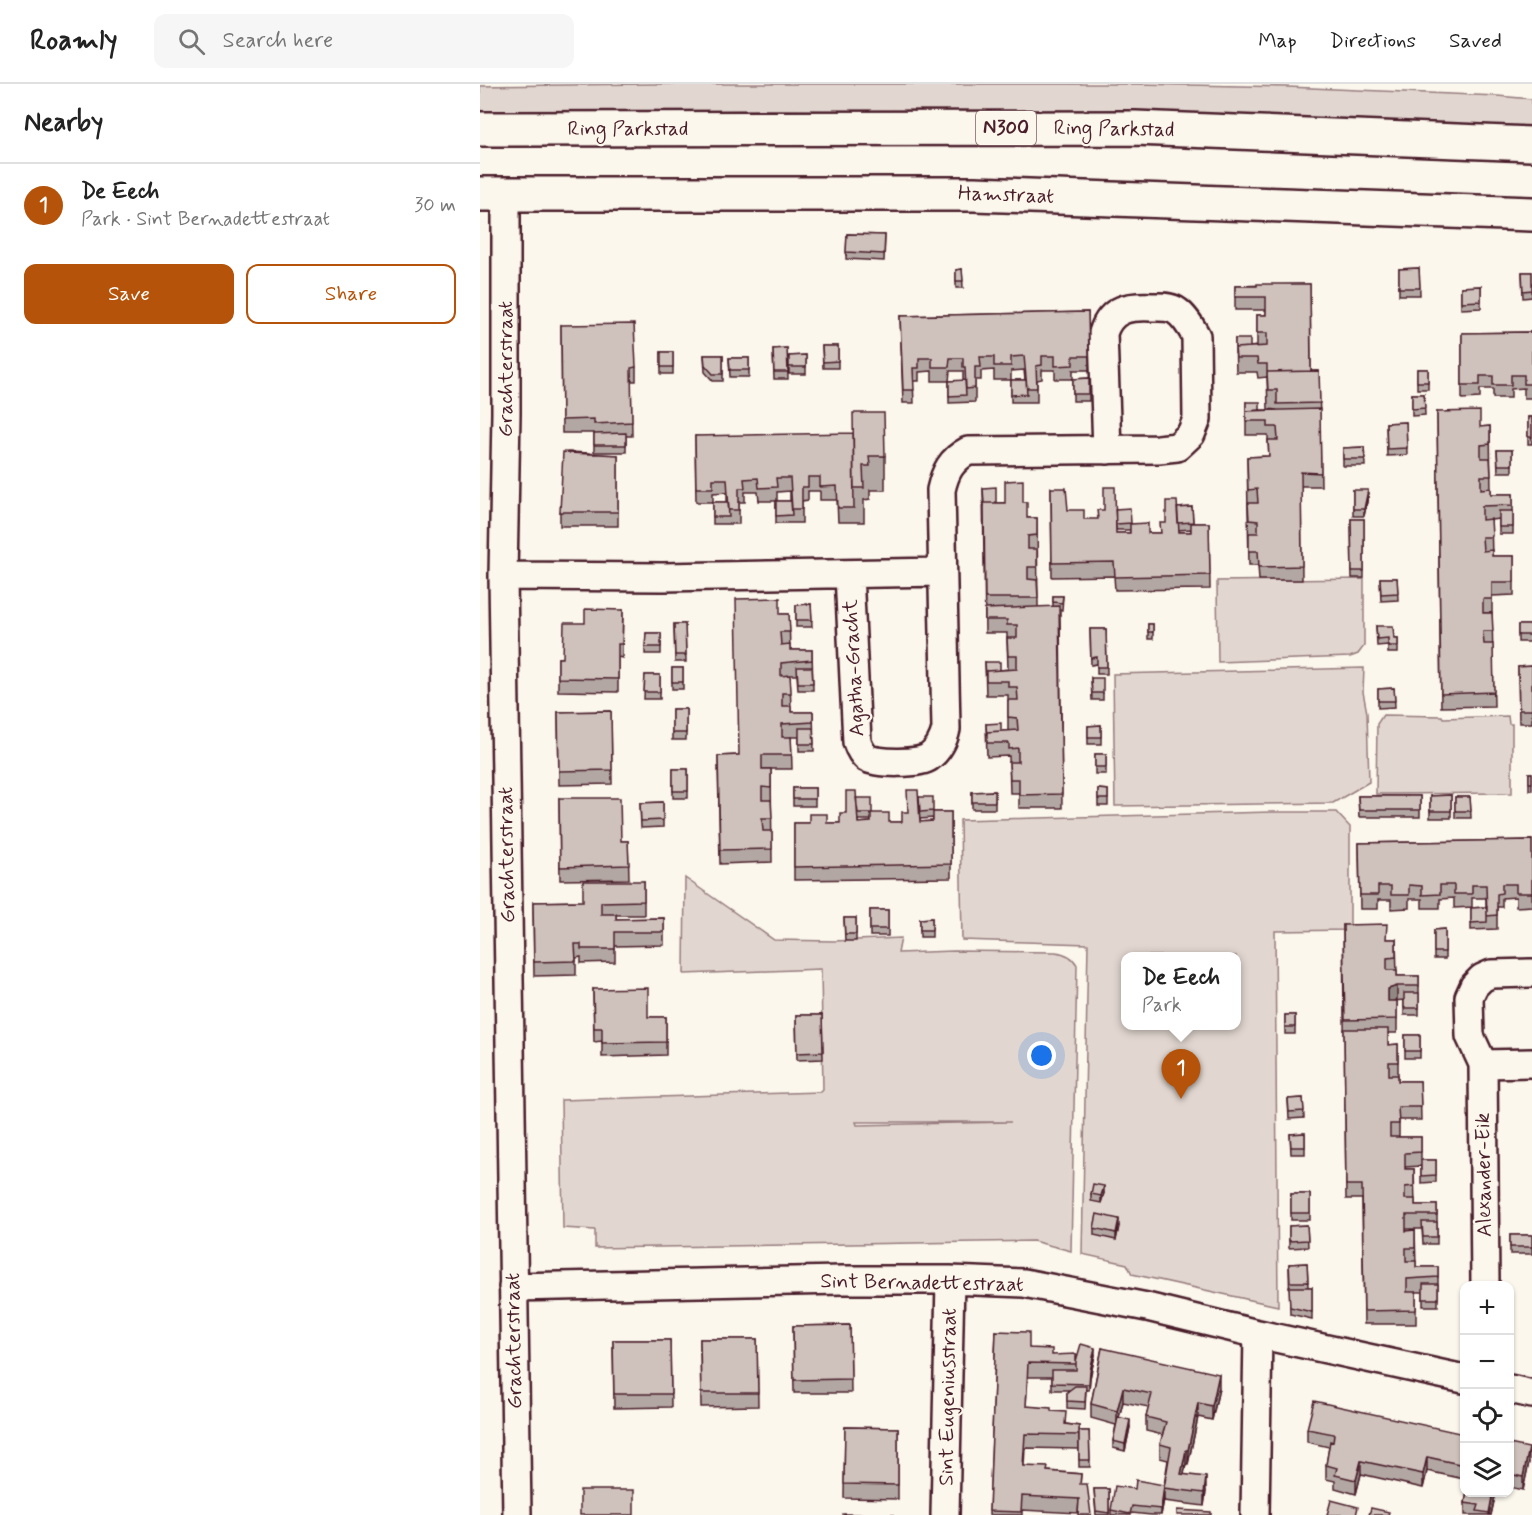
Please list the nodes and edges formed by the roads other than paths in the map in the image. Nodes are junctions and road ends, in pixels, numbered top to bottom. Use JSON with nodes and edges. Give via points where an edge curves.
{"nodes":[{"id":1,"x":480,"y":129,"type":"edge"},
{"id":2,"x":1532,"y":144,"type":"edge"},
{"id":3,"x":493,"y":194,"type":"edge"},
{"id":4,"x":1532,"y":214,"type":"edge"},
{"id":5,"x":1107,"y":450,"type":"junction"},
{"id":6,"x":942,"y":572,"type":"junction"},
{"id":7,"x":849,"y":573,"type":"junction"},
{"id":8,"x":503,"y":576,"type":"junction"},
{"id":9,"x":1532,"y":973,"type":"edge"},
{"id":10,"x":1532,"y":1063,"type":"edge"},
{"id":11,"x":1483,"y":1064,"type":"junction"},
{"id":12,"x":950,"y":1280,"type":"junction"},
{"id":13,"x":1485,"y":1281,"type":"edge"},
{"id":14,"x":513,"y":1287,"type":"junction"},
{"id":15,"x":1258,"y":1335,"type":"junction"},
{"id":16,"x":1460,"y":1378,"type":"edge"},
{"id":17,"x":1514,"y":1390,"type":"edge"},
{"id":18,"x":1532,"y":1394,"type":"edge"},
{"id":19,"x":517,"y":1515,"type":"edge"},
{"id":20,"x":945,"y":1515,"type":"edge"},
{"id":21,"x":1256,"y":1515,"type":"edge"}],
"edges":[{"from":1,"to":2,"type":"main road","name":"Ring Parkstad","number":"N300","via":[[1135,128]]},
{"from":3,"to":4,"type":"main road","name":"Hamstraat","via":[[974,194]]},
{"from":3,"to":8,"type":"street","name":"Grachterstraat","via":[[506,413]]},
{"from":5,"to":5,"type":"street","name":"Agatha-Gracht","via":[[1177,447],[1191,434],[1197,419],[1196,336],[1175,310],[1133,306],[1115,314],[1105,327]]},
{"from":5,"to":6,"type":"street","name":"Agatha-Gracht","via":[[968,451],[959,456],[948,468],[941,490]]},
{"from":6,"to":7,"type":"street","name":"Agatha-Gracht"},
{"from":6,"to":7,"type":"street","name":"Agatha-Gracht","via":[[944,736],[936,750],[921,761],[877,762],[862,753],[857,742]]},
{"from":7,"to":8,"type":"street","name":"Agatha-Gracht"},
{"from":8,"to":14,"type":"street","name":"Grachterstraat"},
{"from":9,"to":11,"type":"street","name":"Alexander-Eik","via":[[1491,974],[1474,986],[1469,997],[1470,1036]]},
{"from":10,"to":11,"type":"street"},
{"from":11,"to":13,"type":"street","name":"Alexander-Eik"},
{"from":12,"to":14,"type":"street","name":"Sint Bernadettestraat"},
{"from":12,"to":15,"type":"street","name":"Sint Bernadettestraat","via":[[1024,1283],[1148,1307]]},
{"from":12,"to":20,"type":"street","name":"Sint Eugeniusstraat"},
{"from":14,"to":19,"type":"street","name":"Grachterstraat"},
{"from":15,"to":16,"type":"street","name":"Sint Bernadettestraat"},
{"from":15,"to":21,"type":"street"},
{"from":17,"to":18,"type":"street"}]}
